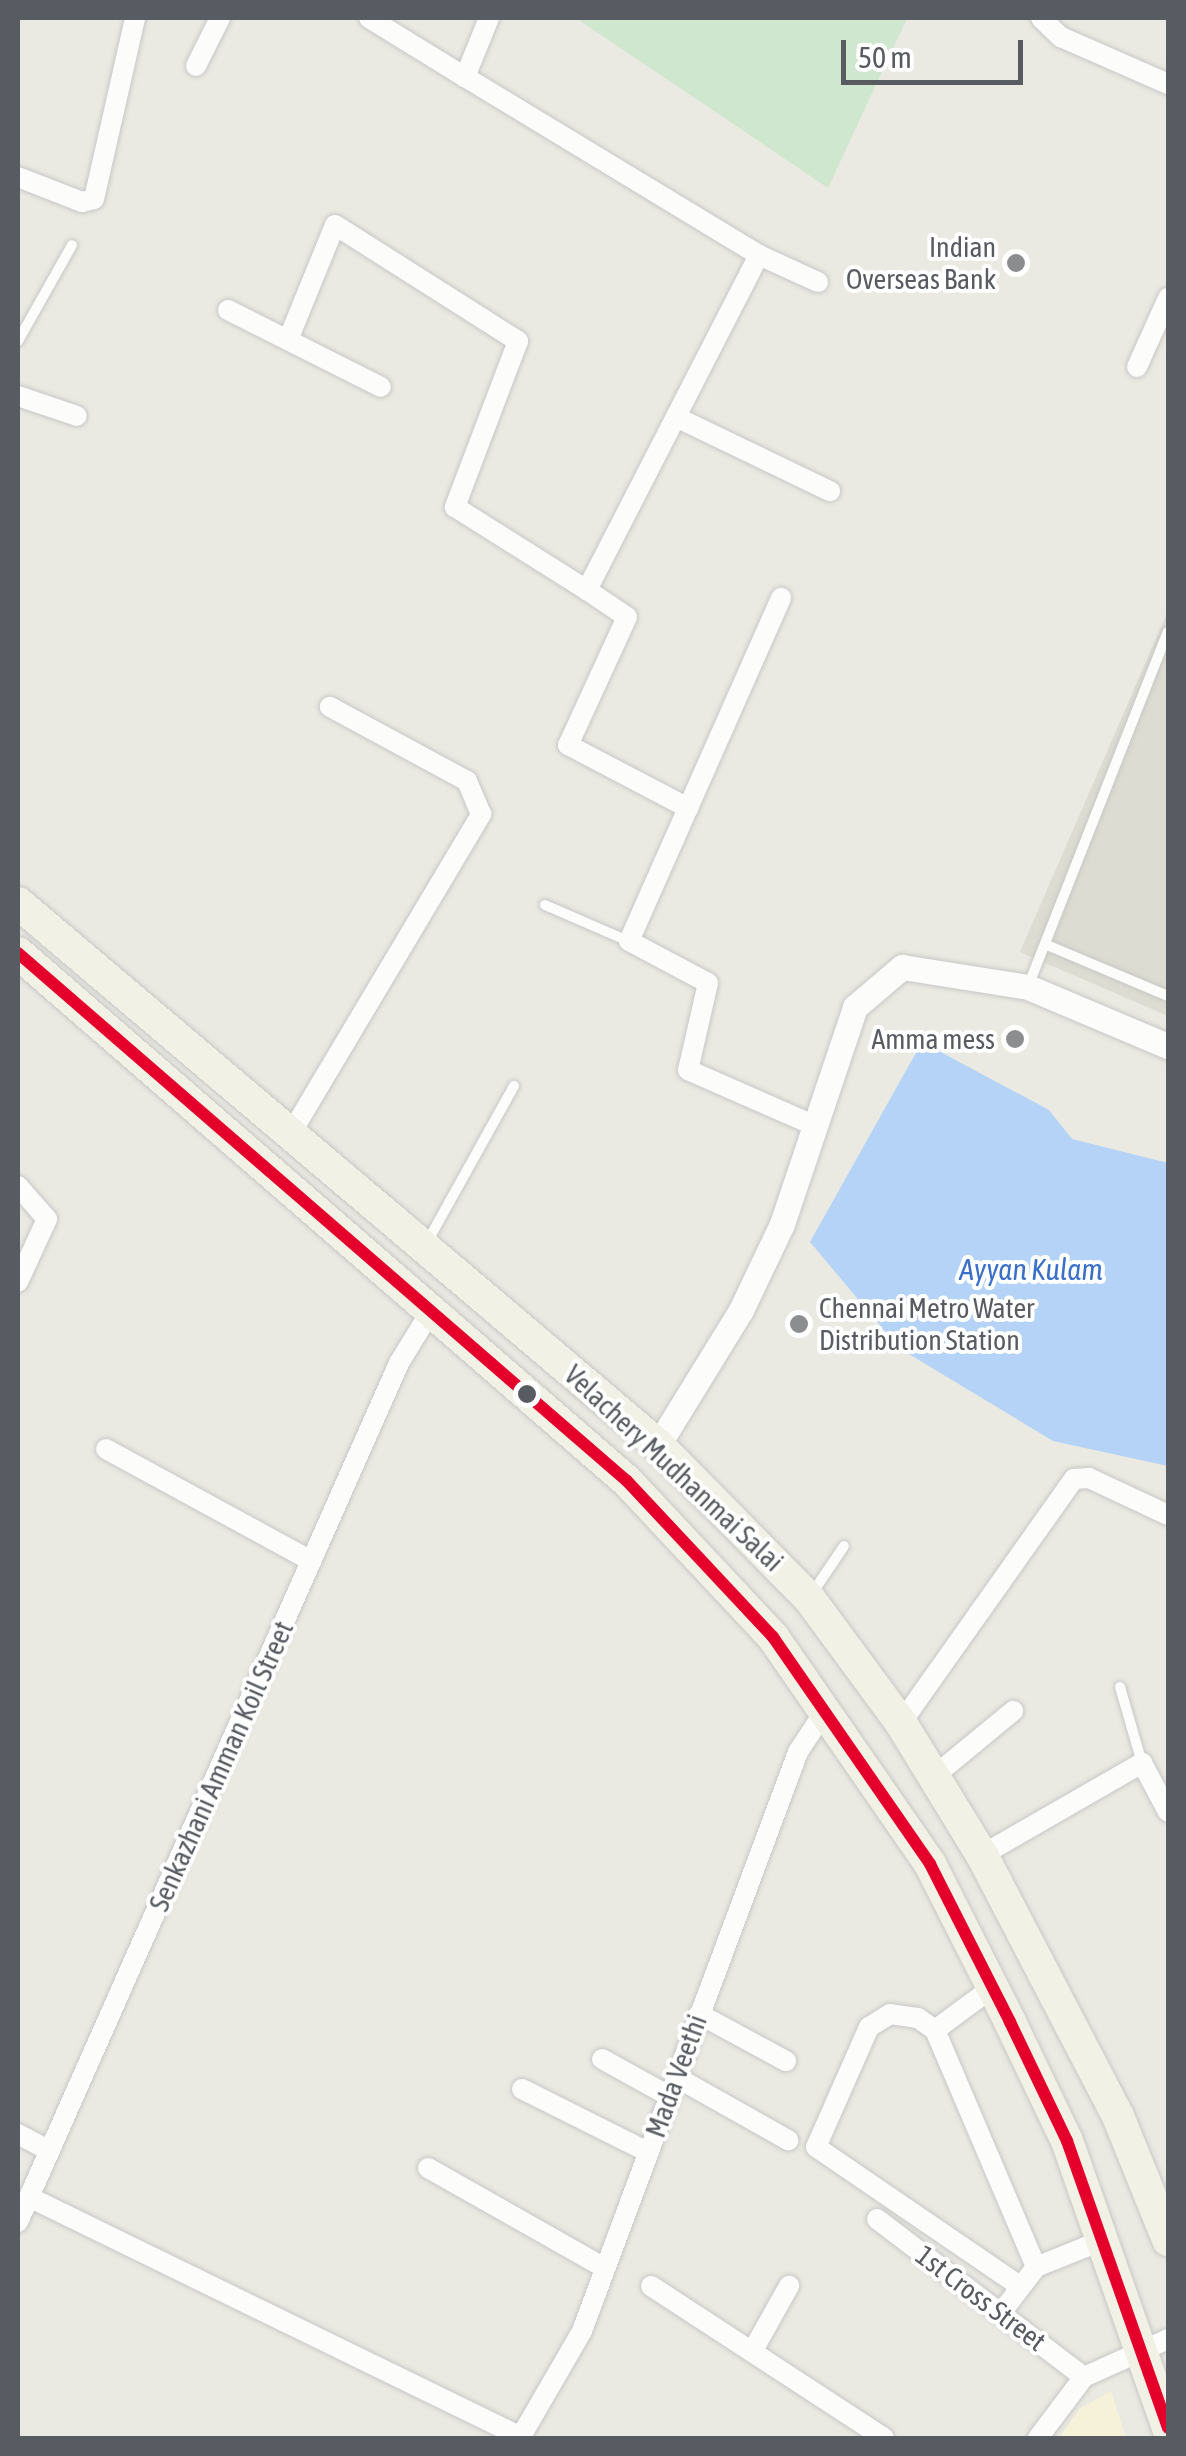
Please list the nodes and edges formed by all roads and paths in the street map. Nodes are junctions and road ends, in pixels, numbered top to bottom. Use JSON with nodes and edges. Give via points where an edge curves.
{"nodes":[{"id":1,"x":135,"y":18,"type":"edge"},
{"id":2,"x":220,"y":18,"type":"edge"},
{"id":3,"x":369,"y":18,"type":"edge"},
{"id":4,"x":490,"y":18,"type":"edge"},
{"id":5,"x":1041,"y":18,"type":"edge"},
{"id":6,"x":196,"y":66,"type":"dead end"},
{"id":7,"x":465,"y":76,"type":"junction"},
{"id":8,"x":1168,"y":84,"type":"edge"},
{"id":9,"x":18,"y":177,"type":"edge"},
{"id":10,"x":72,"y":245,"type":"dead end"},
{"id":11,"x":759,"y":255,"type":"junction"},
{"id":12,"x":818,"y":282,"type":"dead end"},
{"id":13,"x":1168,"y":298,"type":"edge"},
{"id":14,"x":228,"y":310,"type":"dead end"},
{"id":15,"x":288,"y":340,"type":"junction"},
{"id":16,"x":18,"y":341,"type":"edge"},
{"id":17,"x":1137,"y":366,"type":"dead end"},
{"id":18,"x":382,"y":386,"type":"dead end"},
{"id":19,"x":18,"y":396,"type":"edge"},
{"id":20,"x":77,"y":416,"type":"dead end"},
{"id":21,"x":676,"y":416,"type":"junction"},
{"id":22,"x":830,"y":490,"type":"dead end"},
{"id":23,"x":587,"y":590,"type":"junction"},
{"id":24,"x":781,"y":598,"type":"dead end"},
{"id":25,"x":1168,"y":632,"type":"edge"},
{"id":26,"x":330,"y":707,"type":"dead end"},
{"id":27,"x":688,"y":808,"type":"junction"},
{"id":28,"x":18,"y":904,"type":"edge"},
{"id":29,"x":546,"y":904,"type":"dead end"},
{"id":30,"x":629,"y":941,"type":"junction"},
{"id":31,"x":1046,"y":945,"type":"junction"},
{"id":32,"x":18,"y":952,"type":"edge"},
{"id":33,"x":1028,"y":987,"type":"junction"},
{"id":34,"x":1168,"y":996,"type":"edge"},
{"id":35,"x":1168,"y":1046,"type":"edge"},
{"id":36,"x":514,"y":1086,"type":"dead end"},
{"id":37,"x":813,"y":1125,"type":"junction"},
{"id":38,"x":290,"y":1135,"type":"junction"},
{"id":39,"x":18,"y":1186,"type":"edge"},
{"id":40,"x":425,"y":1244,"type":"junction"},
{"id":41,"x":18,"y":1282,"type":"edge"},
{"id":42,"x":428,"y":1314,"type":"junction"},
{"id":43,"x":658,"y":1445,"type":"junction"},
{"id":44,"x":106,"y":1450,"type":"dead end"},
{"id":45,"x":1168,"y":1515,"type":"edge"},
{"id":46,"x":844,"y":1546,"type":"dead end"},
{"id":47,"x":312,"y":1561,"type":"junction"},
{"id":48,"x":810,"y":1598,"type":"junction"},
{"id":49,"x":1120,"y":1687,"type":"dead end"},
{"id":50,"x":1013,"y":1711,"type":"dead end"},
{"id":51,"x":825,"y":1712,"type":"junction"},
{"id":52,"x":901,"y":1723,"type":"junction"},
{"id":53,"x":1142,"y":1763,"type":"junction"},
{"id":54,"x":933,"y":1777,"type":"junction"},
{"id":55,"x":1168,"y":1812,"type":"edge"},
{"id":56,"x":982,"y":1855,"type":"junction"},
{"id":57,"x":992,"y":1988,"type":"junction"},
{"id":58,"x":699,"y":2014,"type":"junction"},
{"id":59,"x":935,"y":2030,"type":"junction"},
{"id":60,"x":602,"y":2059,"type":"dead end"},
{"id":61,"x":786,"y":2062,"type":"dead end"},
{"id":62,"x":672,"y":2086,"type":"junction"},
{"id":63,"x":522,"y":2089,"type":"dead end"},
{"id":64,"x":18,"y":2134,"type":"edge"},
{"id":65,"x":788,"y":2140,"type":"dead end"},
{"id":66,"x":50,"y":2151,"type":"junction"},
{"id":67,"x":648,"y":2152,"type":"junction"},
{"id":68,"x":428,"y":2168,"type":"dead end"},
{"id":69,"x":29,"y":2198,"type":"junction"},
{"id":70,"x":878,"y":2219,"type":"dead end"},
{"id":71,"x":18,"y":2222,"type":"edge"},
{"id":72,"x":1168,"y":2235,"type":"edge"},
{"id":73,"x":1104,"y":2240,"type":"junction"},
{"id":74,"x":604,"y":2268,"type":"junction"},
{"id":75,"x":1036,"y":2268,"type":"junction"},
{"id":76,"x":651,"y":2286,"type":"dead end"},
{"id":77,"x":789,"y":2286,"type":"dead end"},
{"id":78,"x":1020,"y":2286,"type":"junction"},
{"id":79,"x":1001,"y":2313,"type":"junction"},
{"id":80,"x":1155,"y":2344,"type":"edge"},
{"id":81,"x":752,"y":2352,"type":"junction"},
{"id":82,"x":1084,"y":2377,"type":"junction"},
{"id":83,"x":1168,"y":2428,"type":"edge"},
{"id":84,"x":521,"y":2438,"type":"edge"},
{"id":85,"x":884,"y":2438,"type":"edge"},
{"id":86,"x":1038,"y":2438,"type":"edge"}],
"edges":[{"from":1,"to":9,"type":"street","via":[[94,199],[82,202]]},
{"from":2,"to":6,"type":"street"},
{"from":3,"to":7,"type":"street"},
{"from":4,"to":7,"type":"street"},
{"from":5,"to":8,"type":"street","via":[[1061,38]]},
{"from":7,"to":11,"type":"street"},
{"from":10,"to":16,"type":"lane"},
{"from":11,"to":12,"type":"street"},
{"from":11,"to":21,"type":"street"},
{"from":13,"to":17,"type":"street"},
{"from":14,"to":15,"type":"street"},
{"from":15,"to":18,"type":"street"},
{"from":15,"to":23,"type":"street","via":[[336,225],[518,341],[455,507]]},
{"from":19,"to":20,"type":"street"},
{"from":21,"to":22,"type":"street"},
{"from":21,"to":23,"type":"street"},
{"from":23,"to":27,"type":"street","via":[[627,617],[568,745]]},
{"from":24,"to":27,"type":"street"},
{"from":25,"to":31,"type":"lane"},
{"from":26,"to":38,"type":"street","via":[[467,781],[481,814]]},
{"from":27,"to":30,"type":"street"},
{"from":28,"to":38,"type":"main road","name":"Velachery Mudhanmai Salai"},
{"from":29,"to":30,"type":"lane"},
{"from":30,"to":37,"type":"street","via":[[708,983],[688,1070]]},
{"from":31,"to":33,"type":"lane"},
{"from":31,"to":34,"type":"lane"},
{"from":32,"to":42,"type":"main road","name":"Velachery Mudhanmai Salai"},
{"from":33,"to":35,"type":"street"},
{"from":33,"to":37,"type":"street","via":[[902,967],[855,1007]]},
{"from":36,"to":40,"type":"lane"},
{"from":37,"to":43,"type":"street","via":[[782,1224],[742,1310]]},
{"from":38,"to":40,"type":"main road","name":"Velachery Mudhanmai Salai"},
{"from":39,"to":41,"type":"street","via":[[47,1219]]},
{"from":40,"to":43,"type":"main road","name":"Velachery Mudhanmai Salai"},
{"from":42,"to":47,"type":"street","name":"Senkazhani Amman Koil Street","via":[[420,1319]]},
{"from":42,"to":51,"type":"main road","name":"Velachery Mudhanmai Salai","via":[[627,1481],[773,1637]]},
{"from":43,"to":48,"type":"main road","name":"Velachery Mudhanmai Salai"},
{"from":44,"to":47,"type":"street"},
{"from":45,"to":52,"type":"street","via":[[1088,1478],[1074,1479]]},
{"from":46,"to":48,"type":"lane"},
{"from":47,"to":66,"type":"street","name":"Senkazhani Amman Koil Street"},
{"from":48,"to":52,"type":"main road","name":"Velachery Mudhanmai Salai"},
{"from":49,"to":53,"type":"lane"},
{"from":50,"to":54,"type":"street"},
{"from":51,"to":57,"type":"main road","name":"Velachery Mudhanmai Salai","via":[[930,1864]]},
{"from":51,"to":58,"type":"street","name":"Mada Veethi","via":[[798,1752]]},
{"from":52,"to":54,"type":"main road","name":"Velachery Mudhanmai Salai"},
{"from":53,"to":55,"type":"street"},
{"from":53,"to":56,"type":"street"},
{"from":54,"to":56,"type":"main road","name":"Velachery Mudhanmai Salai"},
{"from":56,"to":72,"type":"main road","name":"Velachery Mudhanmai Salai","via":[[1118,2116]]},
{"from":57,"to":59,"type":"street"},
{"from":57,"to":73,"type":"main road","name":"Velachery Mudhanmai Salai","via":[[1068,2141]]},
{"from":58,"to":61,"type":"street"},
{"from":58,"to":62,"type":"street","name":"Mada Veethi"},
{"from":59,"to":75,"type":"street"},
{"from":59,"to":78,"type":"street","via":[[918,2018],[890,2014],[868,2027],[816,2147]]},
{"from":60,"to":62,"type":"street"},
{"from":62,"to":65,"type":"street"},
{"from":62,"to":67,"type":"street","name":"Mada Veethi"},
{"from":63,"to":67,"type":"street"},
{"from":64,"to":66,"type":"street"},
{"from":66,"to":69,"type":"street","name":"Senkazhani Amman Koil Street"},
{"from":67,"to":74,"type":"street","name":"Mada Veethi"},
{"from":68,"to":74,"type":"street"},
{"from":69,"to":71,"type":"street","name":"Senkazhani Amman Koil Street"},
{"from":69,"to":84,"type":"street"},
{"from":70,"to":79,"type":"street","name":"1st Cross Street"},
{"from":73,"to":75,"type":"street"},
{"from":73,"to":80,"type":"main road","name":"Velachery Mudhanmai Salai"},
{"from":74,"to":84,"type":"street","name":"Mada Veethi","via":[[582,2331]]},
{"from":75,"to":78,"type":"street"},
{"from":76,"to":81,"type":"street"},
{"from":77,"to":81,"type":"street"},
{"from":78,"to":79,"type":"street"},
{"from":79,"to":82,"type":"street","name":"1st Cross Street"},
{"from":80,"to":82,"type":"street"},
{"from":80,"to":83,"type":"main road","name":"Velachery Mudhanmai Salai"},
{"from":81,"to":85,"type":"street"},
{"from":82,"to":86,"type":"street"}]}
